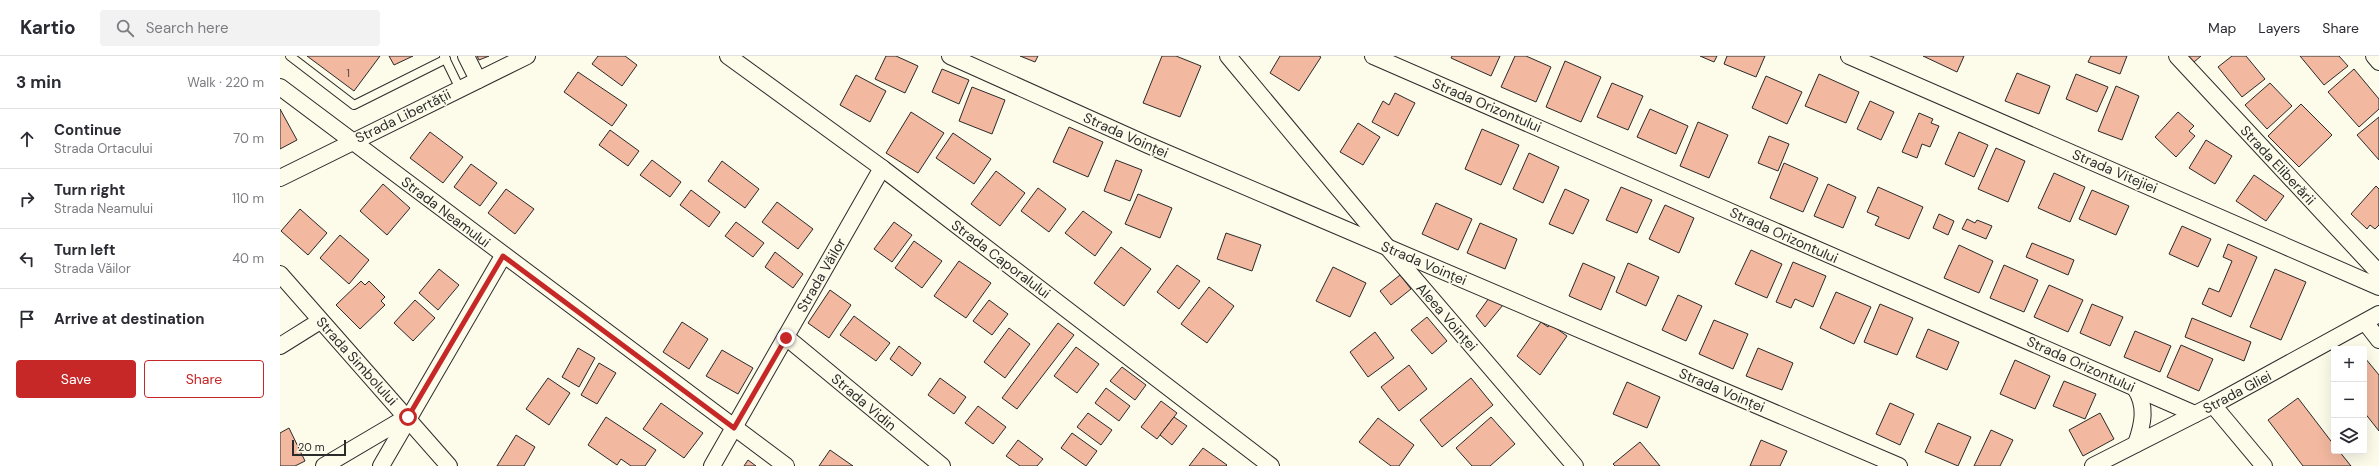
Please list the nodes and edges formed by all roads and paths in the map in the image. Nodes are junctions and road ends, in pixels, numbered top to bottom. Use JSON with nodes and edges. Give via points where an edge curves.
{"nodes":[{"id":1,"x":290,"y":56,"type":"edge"},
{"id":2,"x":466,"y":56,"type":"edge"},
{"id":3,"x":527,"y":56,"type":"edge"},
{"id":4,"x":728,"y":56,"type":"edge"},
{"id":5,"x":950,"y":56,"type":"edge"},
{"id":6,"x":1228,"y":56,"type":"edge"},
{"id":7,"x":1373,"y":56,"type":"edge"},
{"id":8,"x":1849,"y":56,"type":"edge"},
{"id":9,"x":2177,"y":56,"type":"edge"},
{"id":10,"x":2374,"y":56,"type":"edge"},
{"id":11,"x":445,"y":58,"type":"edge"},
{"id":12,"x":2379,"y":62,"type":"edge"},
{"id":13,"x":478,"y":80,"type":"junction"},
{"id":14,"x":280,"y":88,"type":"edge"},
{"id":15,"x":460,"y":89,"type":"junction"},
{"id":16,"x":352,"y":141,"type":"junction"},
{"id":17,"x":882,"y":168,"type":"junction"},
{"id":18,"x":280,"y":178,"type":"edge"},
{"id":19,"x":1388,"y":248,"type":"junction"},
{"id":20,"x":503,"y":256,"type":"junction"},
{"id":21,"x":2379,"y":273,"type":"edge"},
{"id":22,"x":280,"y":274,"type":"edge"},
{"id":23,"x":2379,"y":287,"type":"edge"},
{"id":24,"x":2379,"y":314,"type":"edge"},
{"id":25,"x":320,"y":321,"type":"junction"},
{"id":26,"x":2364,"y":322,"type":"junction"},
{"id":27,"x":786,"y":338,"type":"junction"},
{"id":28,"x":2379,"y":340,"type":"edge"},
{"id":29,"x":280,"y":346,"type":"edge"},
{"id":30,"x":2135,"y":388,"type":"junction"},
{"id":31,"x":2213,"y":405,"type":"junction"},
{"id":32,"x":2195,"y":414,"type":"junction"},
{"id":33,"x":408,"y":417,"type":"junction"},
{"id":34,"x":734,"y":428,"type":"junction"},
{"id":35,"x":2136,"y":444,"type":"junction"},
{"id":36,"x":324,"y":466,"type":"edge"},
{"id":37,"x":381,"y":466,"type":"edge"},
{"id":38,"x":449,"y":466,"type":"edge"},
{"id":39,"x":712,"y":466,"type":"edge"},
{"id":40,"x":786,"y":466,"type":"edge"},
{"id":41,"x":942,"y":466,"type":"edge"},
{"id":42,"x":1271,"y":466,"type":"edge"},
{"id":43,"x":1575,"y":466,"type":"edge"},
{"id":44,"x":1899,"y":466,"type":"edge"},
{"id":45,"x":2093,"y":466,"type":"edge"},
{"id":46,"x":2264,"y":466,"type":"edge"}],
"edges":[{"from":1,"to":11,"type":"lane","via":[[354,104]]},
{"from":2,"to":13,"type":"street"},
{"from":3,"to":13,"type":"street","name":"Strada Libertății"},
{"from":4,"to":17,"type":"street","name":"Strada Caporalului"},
{"from":5,"to":19,"type":"street","name":"Strada Voinței","via":[[1148,145]]},
{"from":6,"to":19,"type":"street","name":"Aleea Voinței"},
{"from":7,"to":30,"type":"street","name":"Strada Orizontului"},
{"from":8,"to":23,"type":"street","name":"Strada Vitejiei"},
{"from":9,"to":21,"type":"street","name":"Strada Eliberării"},
{"from":10,"to":12,"type":"street"},
{"from":11,"to":15,"type":"lane"},
{"from":13,"to":15,"type":"street","name":"Strada Libertății"},
{"from":14,"to":16,"type":"street","name":"Strada Neamului"},
{"from":15,"to":16,"type":"street","name":"Strada Libertății"},
{"from":16,"to":18,"type":"street","name":"Strada Libertății"},
{"from":16,"to":20,"type":"street","name":"Strada Neamului"},
{"from":17,"to":27,"type":"street","name":"Strada Văilor"},
{"from":17,"to":42,"type":"street","name":"Strada Caporalului"},
{"from":19,"to":43,"type":"street","name":"Aleea Voinței"},
{"from":19,"to":44,"type":"street","name":"Strada Voinței"},
{"from":20,"to":33,"type":"street"},
{"from":20,"to":34,"type":"street","name":"Strada Neamului"},
{"from":22,"to":25,"type":"street","name":"Strada Simbolului"},
{"from":24,"to":26,"type":"street","name":"Strada Gliei"},
{"from":25,"to":29,"type":"street"},
{"from":25,"to":33,"type":"street","name":"Strada Simbolului"},
{"from":26,"to":28,"type":"street"},
{"from":26,"to":31,"type":"street","name":"Strada Gliei"},
{"from":27,"to":34,"type":"street","name":"Strada Văilor"},
{"from":27,"to":41,"type":"street","name":"Strada Vidin"},
{"from":30,"to":32,"type":"street","name":"Strada Orizontului"},
{"from":30,"to":35,"type":"street","via":[[2141,397],[2143,408]]},
{"from":31,"to":32,"type":"street","name":"Strada Gliei"},
{"from":31,"to":46,"type":"street"},
{"from":32,"to":35,"type":"street","name":"Strada Gliei"},
{"from":33,"to":36,"type":"street"},
{"from":33,"to":37,"type":"street"},
{"from":33,"to":38,"type":"street","name":"Strada Simbolului"},
{"from":34,"to":39,"type":"street","name":"Strada Văilor"},
{"from":34,"to":40,"type":"street","name":"Strada Neamului"},
{"from":35,"to":45,"type":"street","name":"Strada Gliei"}]}
